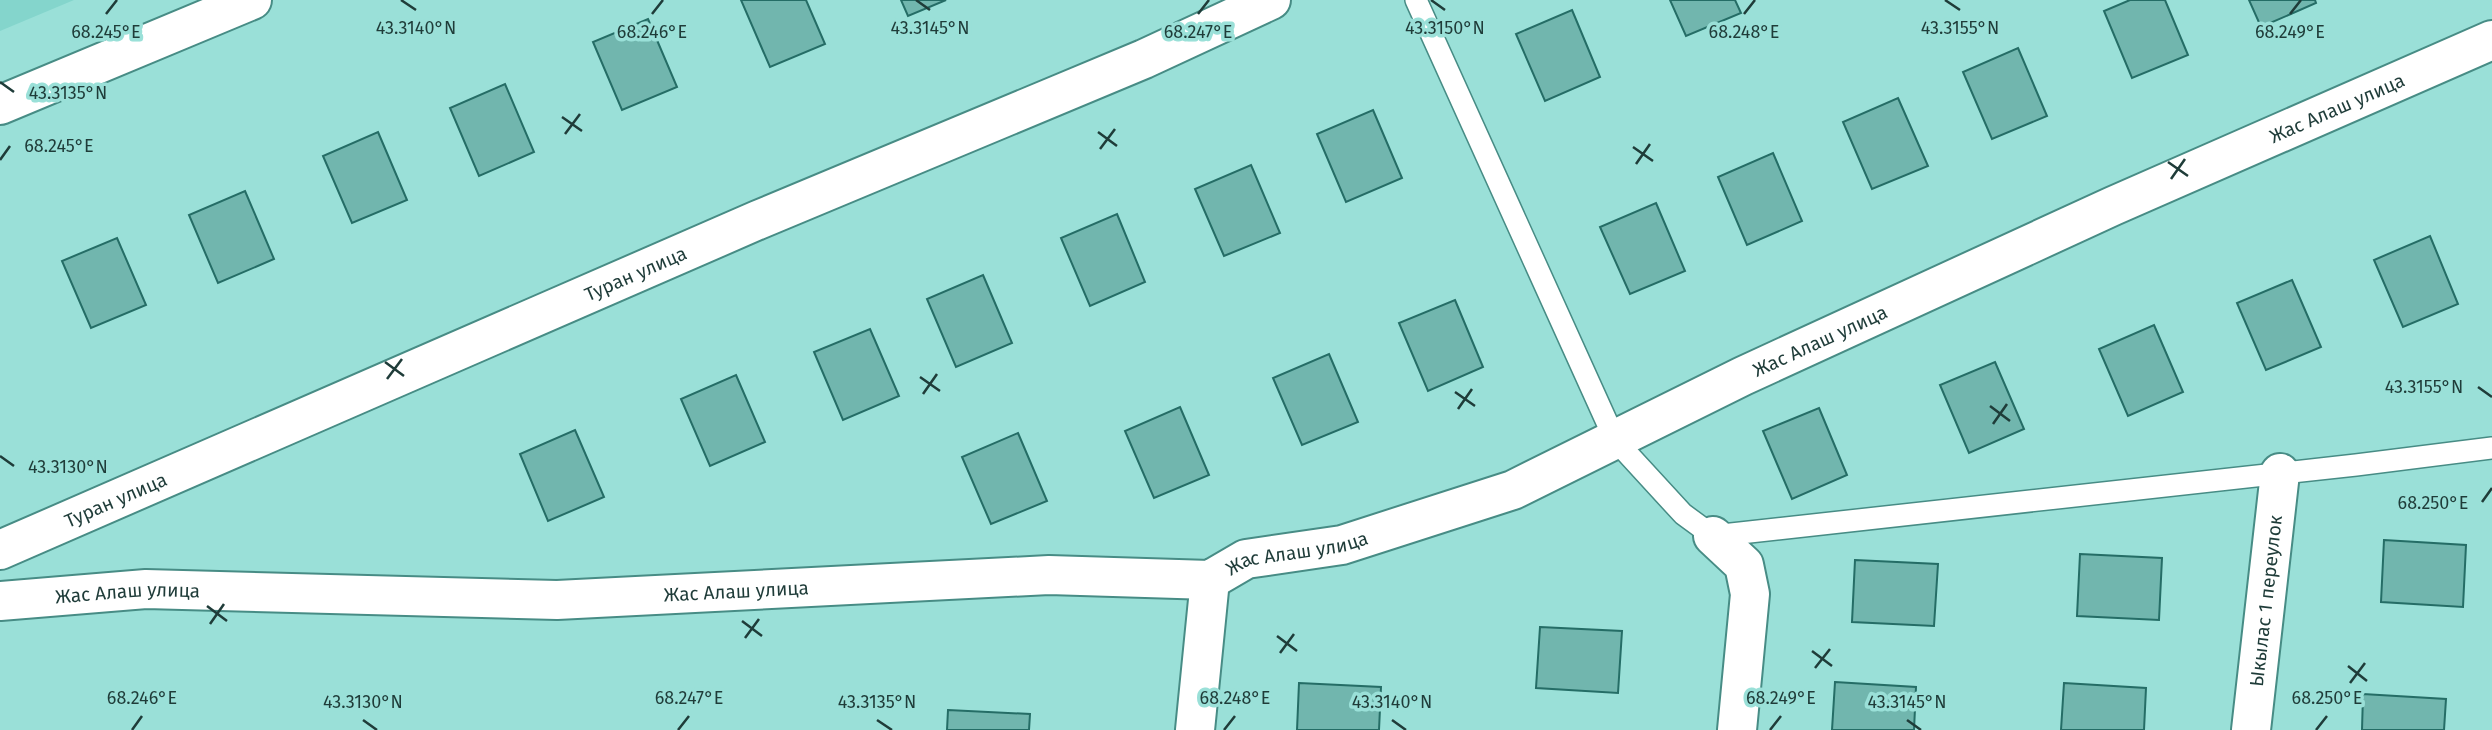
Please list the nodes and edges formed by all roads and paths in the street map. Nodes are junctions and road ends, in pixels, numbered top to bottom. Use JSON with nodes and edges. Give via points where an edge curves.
{"nodes":[{"id":1,"x":252,"y":0,"type":"edge"},
{"id":2,"x":1271,"y":0,"type":"edge"},
{"id":3,"x":1416,"y":0,"type":"edge"},
{"id":4,"x":2492,"y":40,"type":"edge"},
{"id":5,"x":0,"y":105,"type":"edge"},
{"id":6,"x":1615,"y":440,"type":"junction"},
{"id":7,"x":2492,"y":448,"type":"edge"},
{"id":8,"x":2280,"y":473,"type":"junction"},
{"id":9,"x":1713,"y":536,"type":"junction"},
{"id":10,"x":0,"y":551,"type":"edge"},
{"id":11,"x":1210,"y":580,"type":"junction"},
{"id":12,"x":0,"y":601,"type":"edge"},
{"id":13,"x":1195,"y":730,"type":"edge"},
{"id":14,"x":1737,"y":730,"type":"edge"},
{"id":15,"x":2251,"y":730,"type":"edge"}],
"edges":[{"from":1,"to":5,"type":"street"},
{"from":2,"to":10,"type":"street","name":"Туран улица","via":[[1144,59],[758,220]]},
{"from":3,"to":6,"type":"lane"},
{"from":4,"to":6,"type":"street","name":"Жас Алаш улица","via":[[2101,211]]},
{"from":6,"to":9,"type":"lane","via":[[1682,514]]},
{"from":6,"to":11,"type":"street","name":"Жас Алаш улица","via":[[1513,490],[1342,545],[1246,559]]},
{"from":7,"to":8,"type":"lane"},
{"from":8,"to":9,"type":"lane"},
{"from":8,"to":15,"type":"street","name":"Ыкылас 1 переулок"},
{"from":9,"to":14,"type":"street","via":[[1744,565],[1751,594]]},
{"from":11,"to":12,"type":"street","name":"Жас Алаш улица","via":[[1049,575],[557,600],[146,589]]},
{"from":11,"to":13,"type":"street"}]}
